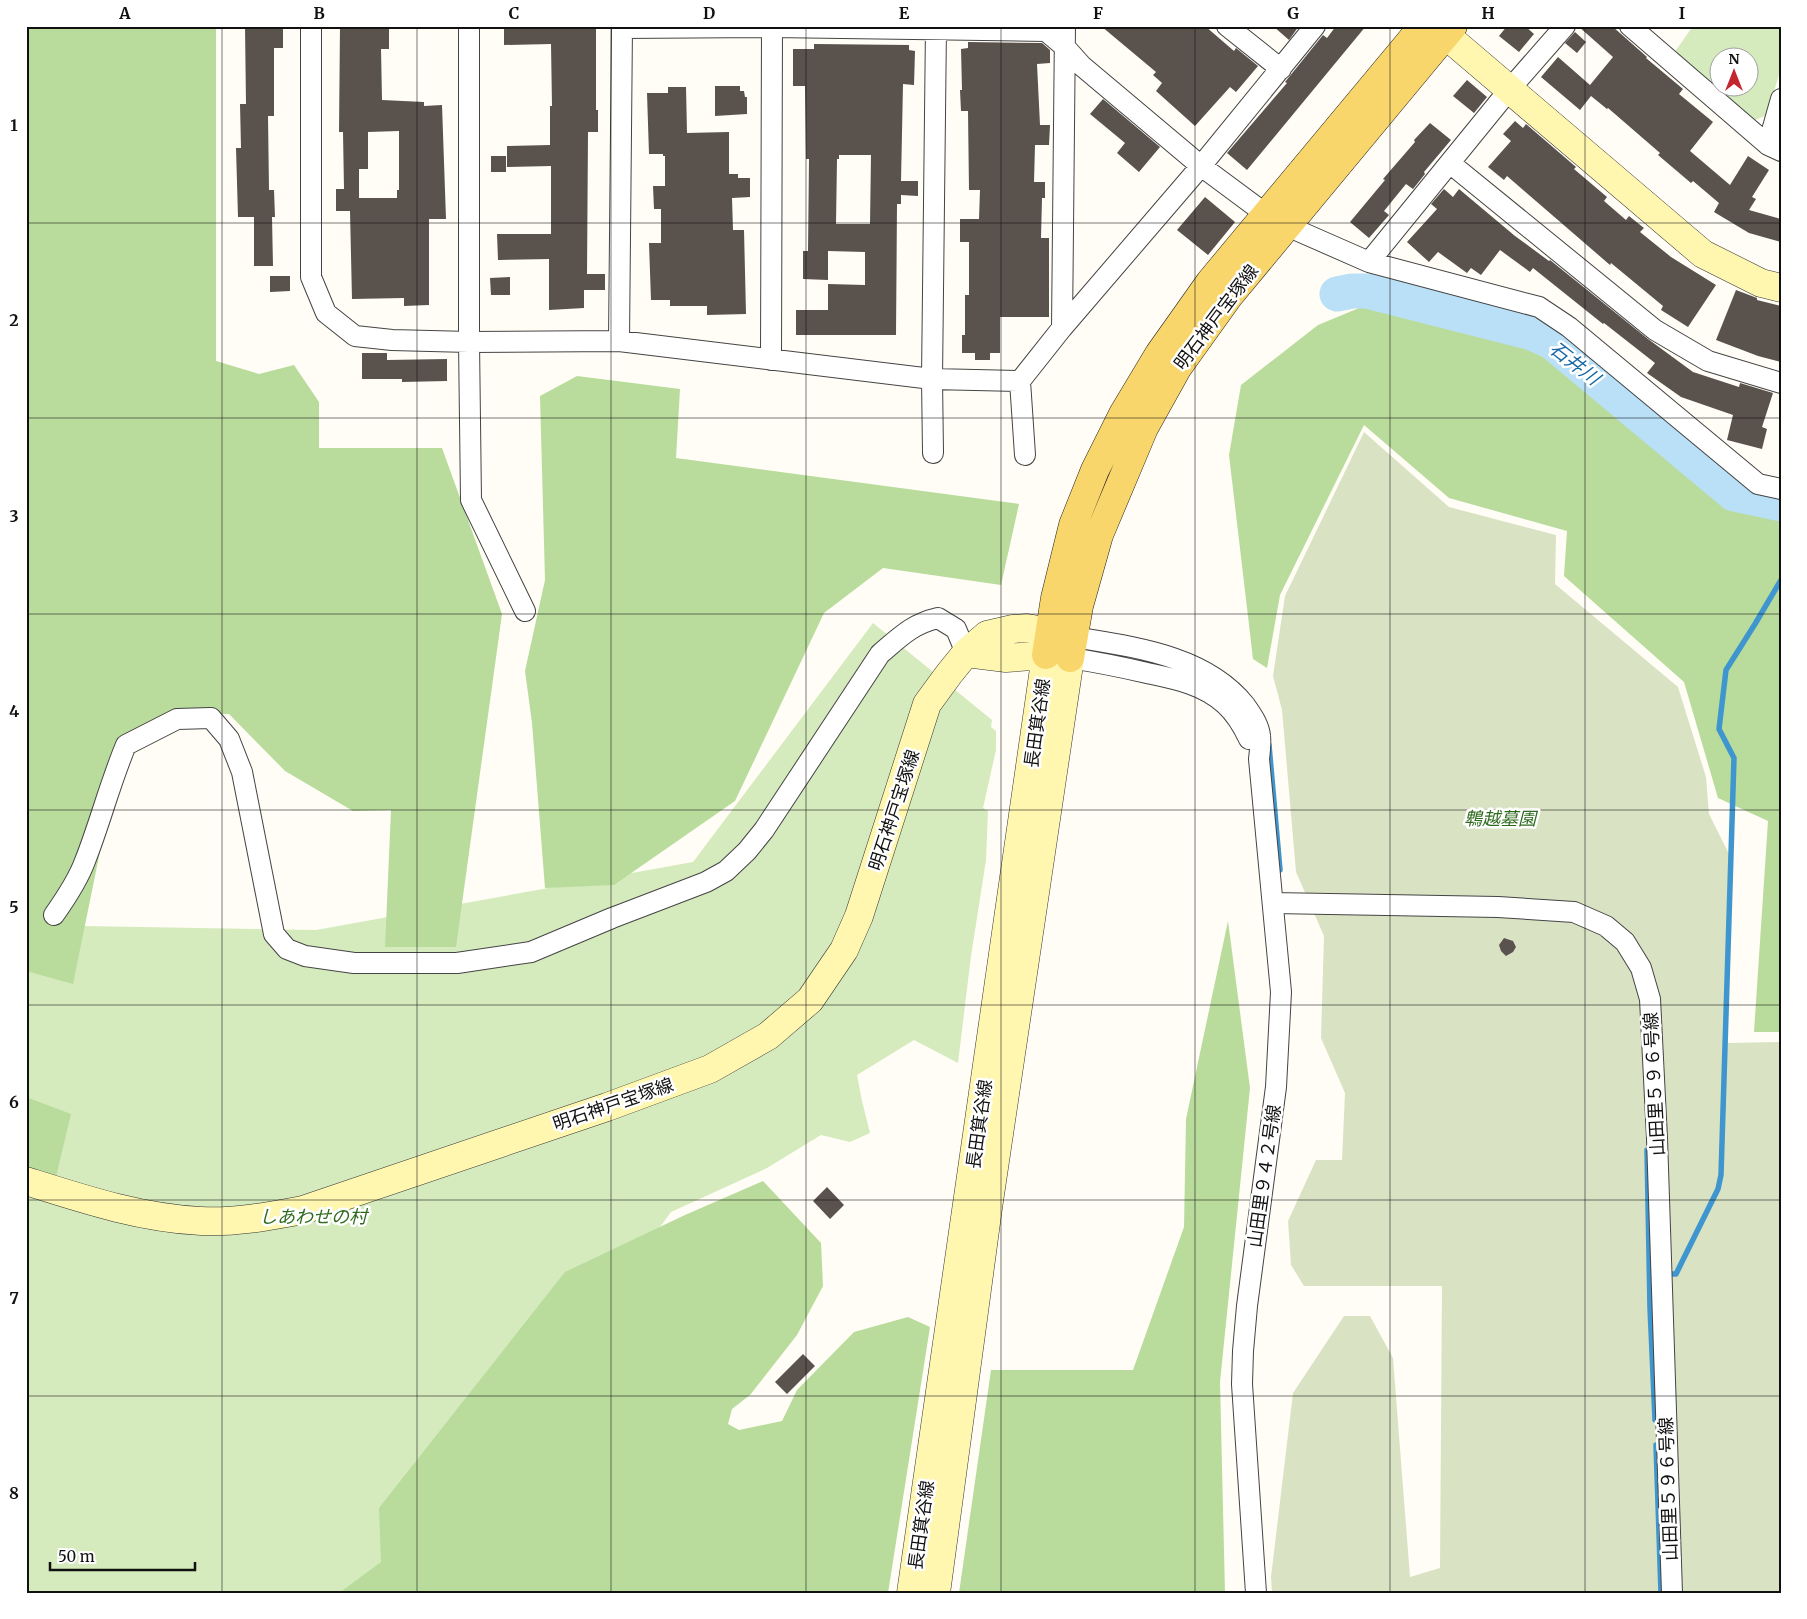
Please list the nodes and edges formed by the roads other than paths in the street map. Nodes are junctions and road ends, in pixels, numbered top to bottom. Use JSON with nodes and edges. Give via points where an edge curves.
{"nodes":[{"id":1,"x":311,"y":26,"type":"edge"},
{"id":2,"x":469,"y":26,"type":"edge"},
{"id":3,"x":1065,"y":26,"type":"edge"},
{"id":4,"x":1227,"y":26,"type":"edge"},
{"id":5,"x":1315,"y":26,"type":"edge"},
{"id":6,"x":1565,"y":26,"type":"edge"},
{"id":7,"x":1630,"y":26,"type":"edge"},
{"id":8,"x":622,"y":27,"type":"edge"},
{"id":9,"x":772,"y":27,"type":"edge"},
{"id":10,"x":936,"y":28,"type":"edge"},
{"id":11,"x":1439,"y":28,"type":"edge"},
{"id":12,"x":1065,"y":47,"type":"junction"},
{"id":13,"x":1281,"y":69,"type":"junction"},
{"id":14,"x":1509,"y":90,"type":"junction"},
{"id":15,"x":1781,"y":99,"type":"edge"},
{"id":16,"x":1774,"y":148,"type":"edge"},
{"id":17,"x":1451,"y":164,"type":"junction"},
{"id":18,"x":1201,"y":166,"type":"junction"},
{"id":19,"x":1277,"y":220,"type":"junction"},
{"id":20,"x":1369,"y":262,"type":"junction"},
{"id":21,"x":1781,"y":288,"type":"edge"},
{"id":22,"x":1062,"y":328,"type":"junction"},
{"id":23,"x":619,"y":340,"type":"junction"},
{"id":24,"x":469,"y":342,"type":"junction"},
{"id":25,"x":771,"y":360,"type":"junction"},
{"id":26,"x":932,"y":379,"type":"junction"},
{"id":27,"x":1020,"y":381,"type":"junction"},
{"id":28,"x":1781,"y":383,"type":"edge"},
{"id":29,"x":933,"y":453,"type":"dead end"},
{"id":30,"x":1025,"y":455,"type":"dead end"},
{"id":31,"x":1781,"y":489,"type":"edge"},
{"id":32,"x":525,"y":611,"type":"dead end"},
{"id":33,"x":1060,"y":645,"type":"junction"},
{"id":34,"x":966,"y":653,"type":"junction"},
{"id":35,"x":1273,"y":903,"type":"junction"},
{"id":36,"x":54,"y":915,"type":"dead end"},
{"id":37,"x":26,"y":1181,"type":"edge"},
{"id":38,"x":911,"y":1593,"type":"edge"},
{"id":39,"x":936,"y":1593,"type":"edge"},
{"id":40,"x":1256,"y":1593,"type":"edge"},
{"id":41,"x":1672,"y":1593,"type":"edge"}],
"edges":[{"from":1,"to":24,"type":"street","via":[[311,277],[326,313],[355,336]]},
{"from":2,"to":24,"type":"street"},
{"from":3,"to":12,"type":"street"},
{"from":4,"to":13,"type":"street"},
{"from":5,"to":13,"type":"street"},
{"from":6,"to":14,"type":"street"},
{"from":7,"to":16,"type":"street"},
{"from":8,"to":9,"type":"street"},
{"from":8,"to":23,"type":"street"},
{"from":9,"to":10,"type":"street"},
{"from":9,"to":25,"type":"street"},
{"from":10,"to":12,"type":"street","via":[[1046,31]]},
{"from":10,"to":26,"type":"street"},
{"from":11,"to":14,"type":"street"},
{"from":11,"to":19,"type":"main road","name":"明石神戸宝塚線"},
{"from":12,"to":18,"type":"street","via":[[1082,66]]},
{"from":12,"to":22,"type":"street"},
{"from":13,"to":18,"type":"street"},
{"from":14,"to":17,"type":"street"},
{"from":14,"to":21,"type":"street","via":[[1702,254],[1761,284]]},
{"from":15,"to":16,"type":"street"},
{"from":17,"to":20,"type":"street"},
{"from":17,"to":28,"type":"street","via":[[1655,330],[1708,361]]},
{"from":18,"to":19,"type":"street"},
{"from":18,"to":22,"type":"street"},
{"from":19,"to":20,"type":"street"},
{"from":19,"to":33,"type":"main road","name":"明石神戸宝塚線","via":[[1210,282],[1123,414],[1095,470],[1073,525],[1055,598]]},
{"from":20,"to":31,"type":"street","via":[[1539,306],[1569,327],[1758,484]]},
{"from":22,"to":27,"type":"street"},
{"from":23,"to":24,"type":"street"},
{"from":23,"to":25,"type":"street"},
{"from":24,"to":32,"type":"street","via":[[472,500]]},
{"from":25,"to":26,"type":"street"},
{"from":26,"to":27,"type":"street"},
{"from":26,"to":29,"type":"street"},
{"from":27,"to":30,"type":"street"},
{"from":33,"to":34,"type":"street","name":"明石神戸宝塚線","via":[[1027,628],[1013,629],[986,635]]},
{"from":33,"to":35,"type":"street","name":"山田里９４２号線","via":[[1149,652],[1191,664],[1220,681],[1239,698],[1253,716],[1260,734],[1259,759]]},
{"from":33,"to":38,"type":"street","name":"長田箕谷線"},
{"from":33,"to":39,"type":"street","name":"長田箕谷線"},
{"from":34,"to":36,"type":"street","via":[[956,629],[938,618],[922,622],[903,633],[880,654],[764,830],[726,871],[531,952],[457,963],[354,963],[305,956],[287,949],[274,934],[242,772],[229,739],[211,718],[177,719],[126,745],[85,862]]},
{"from":34,"to":37,"type":"street","name":"明石神戸宝塚線","via":[[928,704],[859,916],[844,950],[810,1000],[768,1036],[710,1070],[303,1210],[252,1219],[202,1222],[158,1218],[97,1204]]},
{"from":35,"to":40,"type":"street","name":"山田里９４２号線","via":[[1281,992],[1276,1087],[1247,1306],[1242,1384]]},
{"from":35,"to":41,"type":"street","name":"山田里５９６号線","via":[[1498,907],[1574,912],[1606,926],[1625,942],[1641,968],[1650,999],[1654,1069]]}]}
